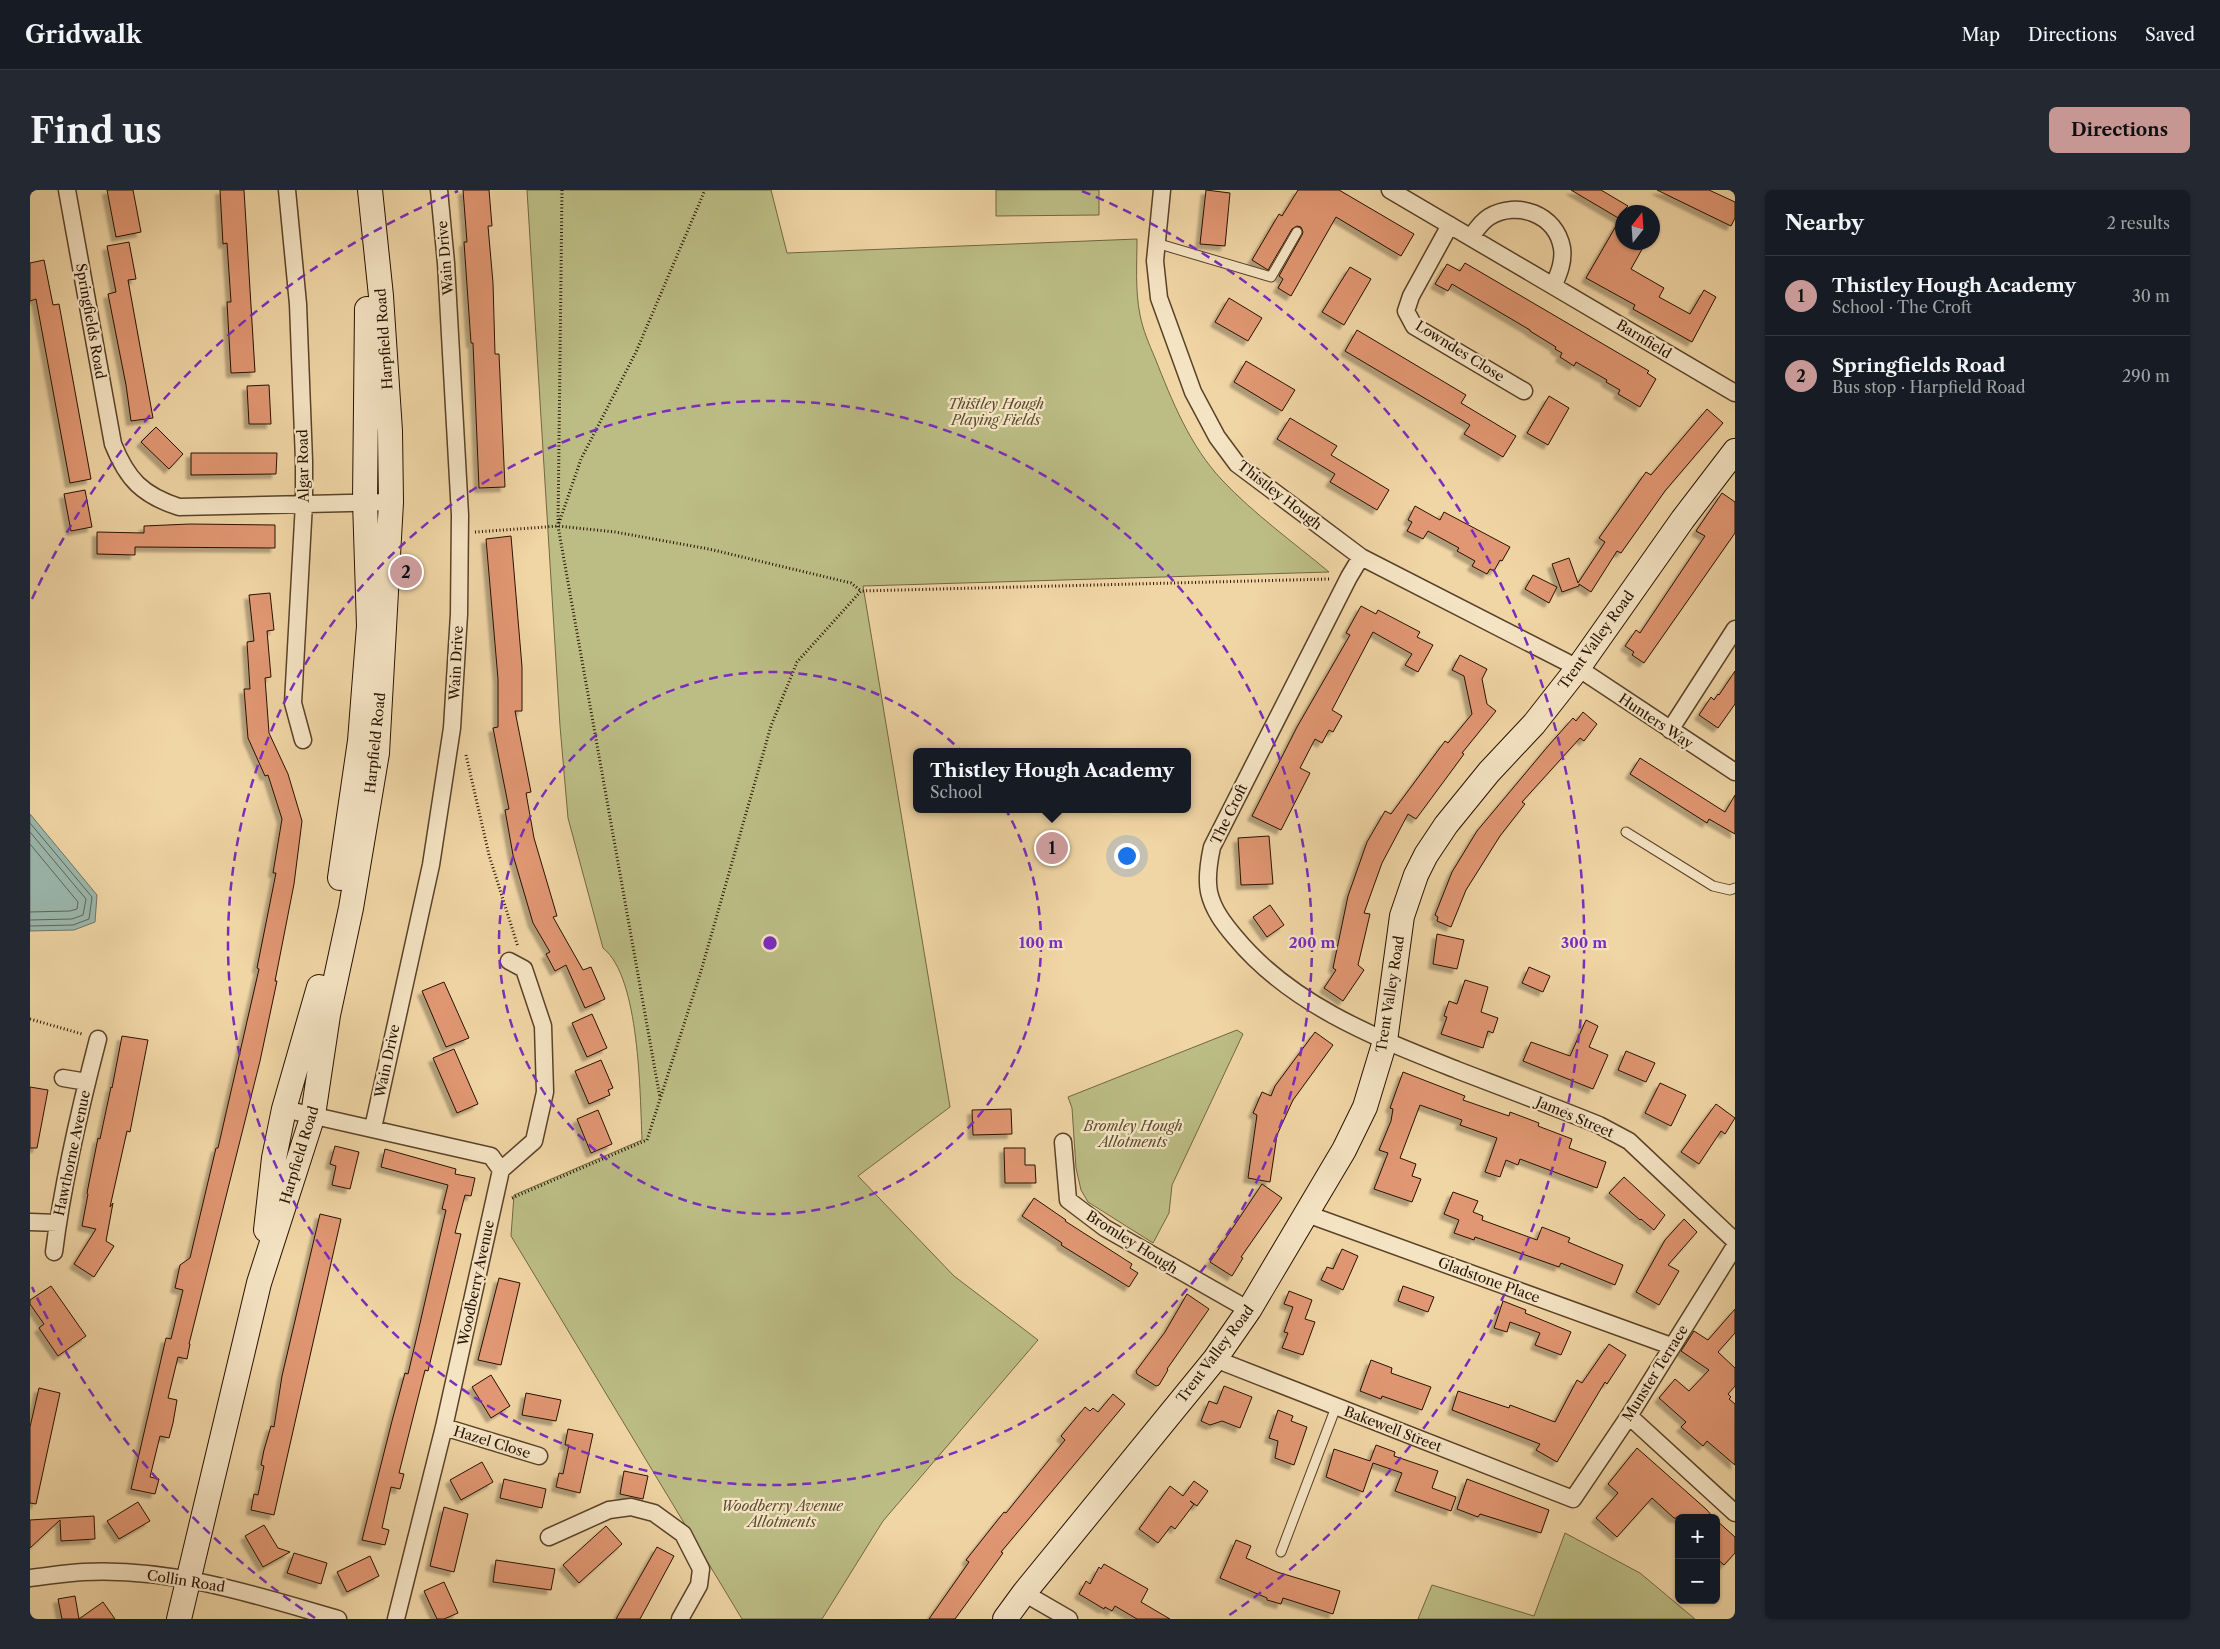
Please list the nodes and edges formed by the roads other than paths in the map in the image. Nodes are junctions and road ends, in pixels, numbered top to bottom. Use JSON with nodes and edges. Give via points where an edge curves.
{"nodes":[{"id":1,"x":67,"y":190,"type":"edge"},
{"id":2,"x":286,"y":190,"type":"edge"},
{"id":3,"x":357,"y":190,"type":"edge"},
{"id":4,"x":370,"y":190,"type":"edge"},
{"id":5,"x":439,"y":190,"type":"edge"},
{"id":6,"x":1162,"y":190,"type":"edge"},
{"id":7,"x":1390,"y":190,"type":"edge"},
{"id":8,"x":1450,"y":225,"type":"junction"},
{"id":9,"x":1297,"y":232,"type":"dead end"},
{"id":10,"x":1471,"y":237,"type":"junction"},
{"id":11,"x":1156,"y":243,"type":"junction"},
{"id":12,"x":1554,"y":285,"type":"junction"},
{"id":13,"x":1524,"y":391,"type":"dead end"},
{"id":14,"x":1735,"y":393,"type":"edge"},
{"id":15,"x":1735,"y":453,"type":"edge"},
{"id":16,"x":365,"y":501,"type":"junction"},
{"id":17,"x":392,"y":502,"type":"junction"},
{"id":18,"x":304,"y":503,"type":"junction"},
{"id":19,"x":1361,"y":557,"type":"junction"},
{"id":20,"x":1735,"y":629,"type":"edge"},
{"id":21,"x":1578,"y":668,"type":"junction"},
{"id":22,"x":1670,"y":730,"type":"junction"},
{"id":23,"x":303,"y":740,"type":"dead end"},
{"id":24,"x":1735,"y":772,"type":"edge"},
{"id":25,"x":1626,"y":832,"type":"dead end"},
{"id":26,"x":1735,"y":888,"type":"edge"},
{"id":27,"x":509,"y":961,"type":"dead end"},
{"id":28,"x":98,"y":1039,"type":"road end"},
{"id":29,"x":1385,"y":1041,"type":"junction"},
{"id":30,"x":63,"y":1078,"type":"dead end"},
{"id":31,"x":87,"y":1082,"type":"junction"},
{"id":32,"x":284,"y":1109,"type":"junction"},
{"id":33,"x":313,"y":1115,"type":"junction"},
{"id":34,"x":373,"y":1128,"type":"junction"},
{"id":35,"x":1063,"y":1142,"type":"dead end"},
{"id":36,"x":501,"y":1170,"type":"junction"},
{"id":37,"x":1307,"y":1214,"type":"junction"},
{"id":38,"x":30,"y":1222,"type":"edge"},
{"id":39,"x":58,"y":1224,"type":"junction"},
{"id":40,"x":1735,"y":1241,"type":"edge"},
{"id":41,"x":1735,"y":1246,"type":"edge"},
{"id":42,"x":54,"y":1252,"type":"dead end"},
{"id":43,"x":259,"y":1284,"type":"junction"},
{"id":44,"x":1249,"y":1310,"type":"junction"},
{"id":45,"x":1671,"y":1346,"type":"junction"},
{"id":46,"x":1215,"y":1359,"type":"junction"},
{"id":47,"x":1336,"y":1407,"type":"junction"},
{"id":48,"x":1629,"y":1416,"type":"junction"},
{"id":49,"x":444,"y":1427,"type":"junction"},
{"id":50,"x":540,"y":1456,"type":"dead end"},
{"id":51,"x":1573,"y":1499,"type":"joint"},
{"id":52,"x":1735,"y":1514,"type":"edge"},
{"id":53,"x":550,"y":1537,"type":"dead end"},
{"id":54,"x":1281,"y":1552,"type":"dead end"},
{"id":55,"x":30,"y":1578,"type":"edge"},
{"id":56,"x":188,"y":1580,"type":"junction"},
{"id":57,"x":1024,"y":1593,"type":"junction"},
{"id":58,"x":179,"y":1619,"type":"edge"},
{"id":59,"x":338,"y":1619,"type":"edge"},
{"id":60,"x":396,"y":1619,"type":"edge"},
{"id":61,"x":680,"y":1619,"type":"edge"},
{"id":62,"x":1005,"y":1619,"type":"edge"},
{"id":63,"x":1068,"y":1619,"type":"edge"}],
"edges":[{"from":1,"to":18,"type":"street","name":"Springfields Road","via":[[113,444],[130,478],[164,502],[179,507]]},
{"from":2,"to":18,"type":"street","name":"Algar Road","via":[[298,304]]},
{"from":3,"to":16,"type":"street","name":"Harpfield Road","via":[[368,320]]},
{"from":4,"to":17,"type":"street","name":"Harpfield Road","via":[[381,296]]},
{"from":5,"to":34,"type":"street","name":"Wain Drive","via":[[446,263],[460,533],[452,728],[431,865]]},
{"from":6,"to":11,"type":"street","name":"Thistley Hough"},
{"from":7,"to":8,"type":"street","name":"Barnfield"},
{"from":8,"to":10,"type":"street","name":"Barnfield"},
{"from":8,"to":13,"type":"street","name":"Lowndes Close","via":[[1406,310],[1414,326]]},
{"from":9,"to":11,"type":"lane","via":[[1271,277]]},
{"from":10,"to":12,"type":"street","name":"Barnfield"},
{"from":10,"to":12,"type":"street","via":[[1489,217],[1504,211],[1520,209],[1534,212],[1554,228],[1562,249],[1560,271]]},
{"from":11,"to":19,"type":"street","name":"Thistley Hough","via":[[1159,298],[1193,392],[1218,436],[1237,464]]},
{"from":12,"to":14,"type":"street","name":"Barnfield"},
{"from":15,"to":21,"type":"street","name":"Trent Valley Road"},
{"from":16,"to":17,"type":"street","name":"Springfields Road"},
{"from":16,"to":18,"type":"street","name":"Springfields Road"},
{"from":16,"to":32,"type":"street","name":"Harpfield Road","via":[[369,626],[360,741],[335,913],[316,1002]]},
{"from":17,"to":33,"type":"street","name":"Harpfield Road","via":[[377,753],[351,908],[328,1015]]},
{"from":18,"to":23,"type":"street","name":"Algar Road","via":[[293,703]]},
{"from":19,"to":21,"type":"street","name":"Thistley Hough"},
{"from":19,"to":29,"type":"street","name":"The Croft","via":[[1212,847],[1209,891],[1223,922],[1248,953],[1275,977],[1318,1007]]},
{"from":20,"to":22,"type":"street"},
{"from":21,"to":22,"type":"street","name":"Hunters Way"},
{"from":21,"to":29,"type":"street","name":"Trent Valley Road","via":[[1534,724],[1470,794],[1426,855],[1402,916]]},
{"from":22,"to":24,"type":"street","name":"Hunters Way"},
{"from":25,"to":26,"type":"lane","via":[[1713,886]]},
{"from":27,"to":36,"type":"street","via":[[524,968],[543,1026],[546,1092],[534,1141]]},
{"from":28,"to":31,"type":"street","name":"Hawthorne Avenue"},
{"from":29,"to":37,"type":"street","name":"Trent Valley Road","via":[[1365,1107]]},
{"from":29,"to":40,"type":"street","name":"James Street","via":[[1599,1125],[1629,1141]]},
{"from":30,"to":31,"type":"street","name":"Hawthorne Avenue"},
{"from":31,"to":39,"type":"street","name":"Hawthorne Avenue"},
{"from":32,"to":33,"type":"street"},
{"from":32,"to":43,"type":"street","name":"Harpfield Road","via":[[274,1158]]},
{"from":33,"to":34,"type":"street"},
{"from":33,"to":43,"type":"street","name":"Harpfield Road"},
{"from":34,"to":36,"type":"street","via":[[491,1156]]},
{"from":35,"to":44,"type":"street","name":"Bromley Hough","via":[[1068,1200],[1105,1228]]},
{"from":36,"to":49,"type":"street","name":"Woodberry Avenue"},
{"from":37,"to":44,"type":"street","name":"Trent Valley Road"},
{"from":37,"to":45,"type":"street","name":"Gladstone Place"},
{"from":38,"to":39,"type":"street","name":"Hawthorne Avenue"},
{"from":39,"to":42,"type":"street","name":"Hawthorne Avenue"},
{"from":41,"to":45,"type":"street","name":"Munster Terrace"},
{"from":43,"to":56,"type":"street","name":"Harpfield Road"},
{"from":44,"to":46,"type":"street","name":"Trent Valley Road"},
{"from":45,"to":48,"type":"street","name":"Munster Terrace"},
{"from":46,"to":47,"type":"street","name":"Bakewell Street"},
{"from":46,"to":57,"type":"street","name":"Trent Valley Road"},
{"from":47,"to":51,"type":"street","name":"Bakewell Street"},
{"from":47,"to":54,"type":"lane"},
{"from":48,"to":51,"type":"street","name":"Munster Terrace"},
{"from":48,"to":52,"type":"street"},
{"from":49,"to":50,"type":"street","name":"Hazel Close"},
{"from":49,"to":60,"type":"street","name":"Woodberry Avenue"},
{"from":53,"to":61,"type":"street","via":[[609,1510],[631,1507],[654,1513],[683,1534],[700,1569],[699,1585]]},
{"from":55,"to":56,"type":"street","name":"Collin Road","via":[[84,1572],[146,1574]]},
{"from":56,"to":58,"type":"street","name":"Harpfield Road"},
{"from":56,"to":59,"type":"street","name":"Collin Road","via":[[241,1591]]},
{"from":57,"to":62,"type":"street","name":"Trent Valley Road"},
{"from":57,"to":63,"type":"street"}]}
